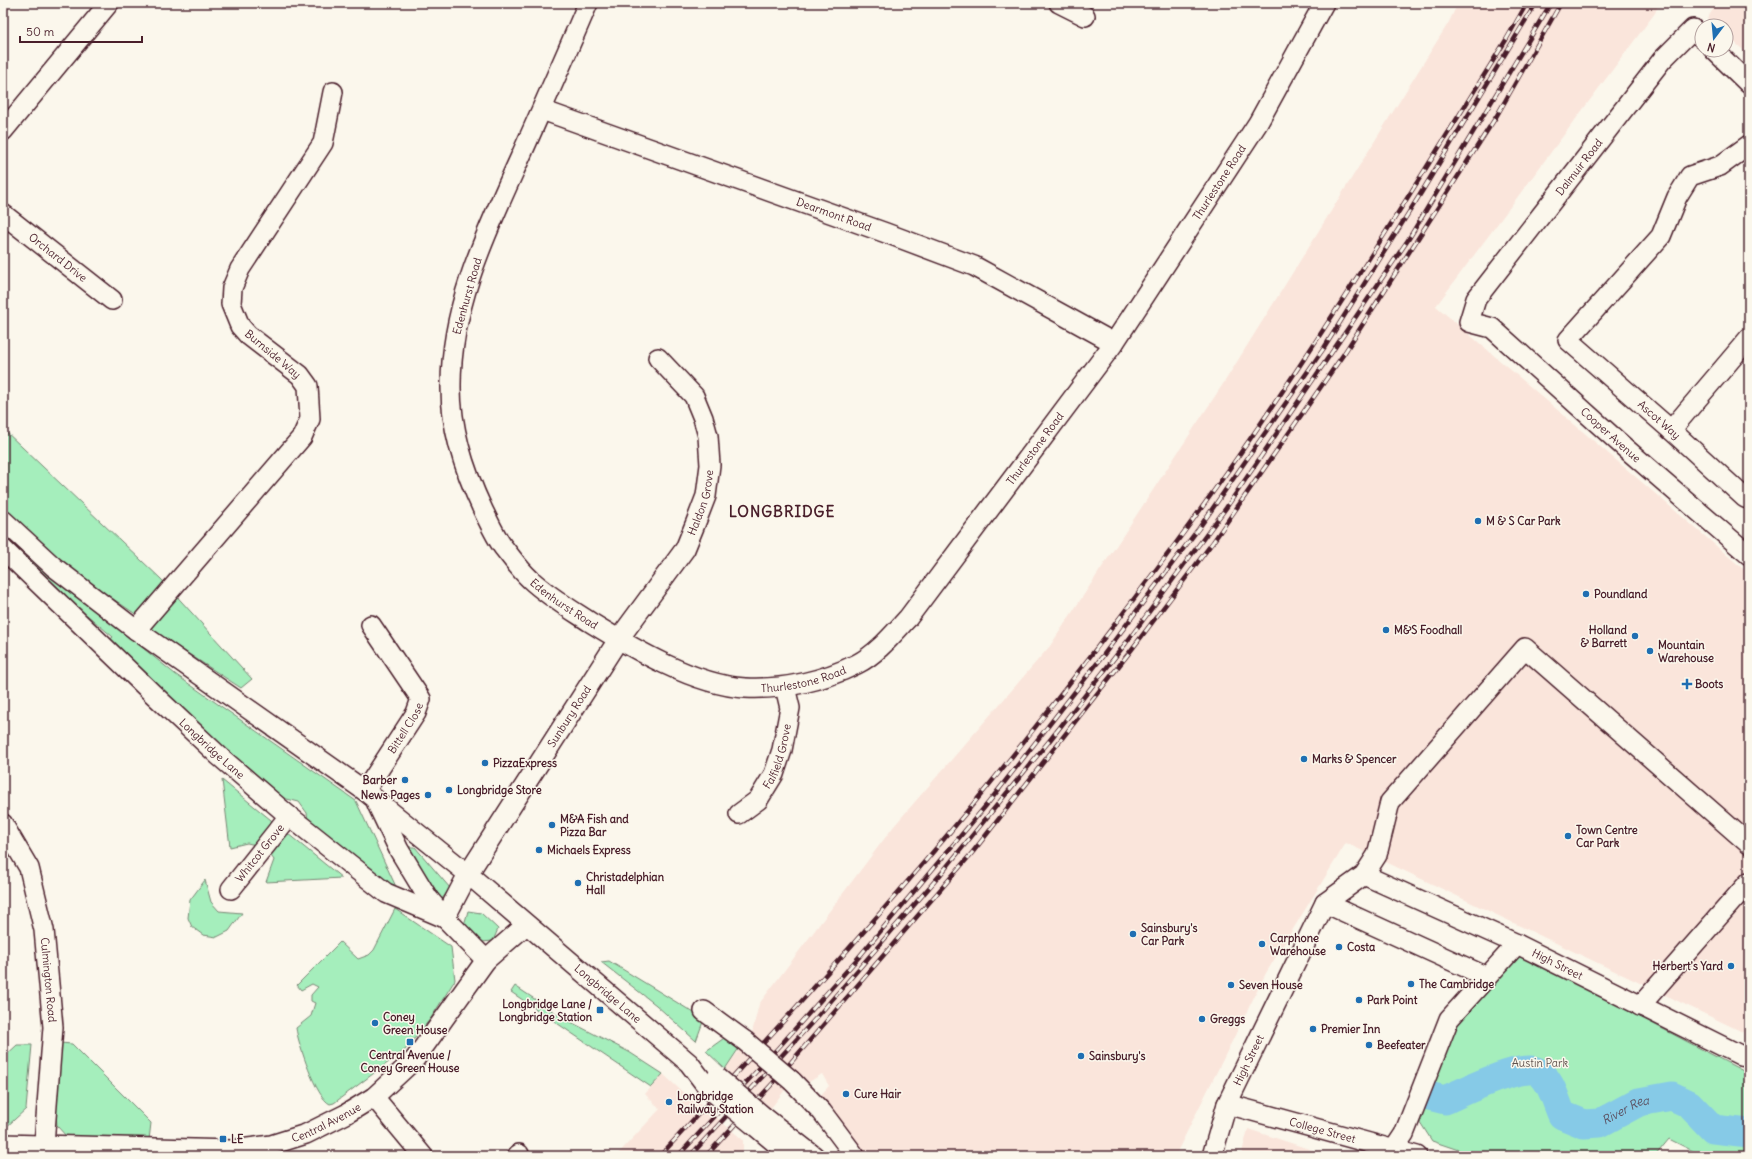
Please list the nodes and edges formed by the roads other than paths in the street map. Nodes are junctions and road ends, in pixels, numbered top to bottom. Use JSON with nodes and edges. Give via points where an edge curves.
{"nodes":[{"id":1,"x":109,"y":3,"type":"edge"},
{"id":2,"x":588,"y":3,"type":"edge"},
{"id":3,"x":1059,"y":3,"type":"edge"},
{"id":4,"x":1324,"y":3,"type":"edge"},
{"id":5,"x":1084,"y":16,"type":"dead end"},
{"id":6,"x":1694,"y":30,"type":"edge"},
{"id":7,"x":1722,"y":58,"type":"edge"},
{"id":8,"x":1749,"y":84,"type":"edge"},
{"id":9,"x":333,"y":92,"type":"dead end"},
{"id":10,"x":542,"y":110,"type":"junction"},
{"id":11,"x":4,"y":129,"type":"edge"},
{"id":12,"x":1749,"y":145,"type":"edge"},
{"id":13,"x":3,"y":214,"type":"edge"},
{"id":14,"x":112,"y":300,"type":"dead end"},
{"id":15,"x":1469,"y":322,"type":"joint"},
{"id":16,"x":1749,"y":338,"type":"edge"},
{"id":17,"x":1114,"y":343,"type":"junction"},
{"id":18,"x":658,"y":358,"type":"dead end"},
{"id":19,"x":1671,"y":430,"type":"junction"},
{"id":20,"x":1749,"y":499,"type":"edge"},
{"id":21,"x":3,"y":520,"type":"edge"},
{"id":22,"x":3,"y":548,"type":"edge"},
{"id":23,"x":1749,"y":555,"type":"edge"},
{"id":24,"x":371,"y":625,"type":"dead end"},
{"id":25,"x":136,"y":630,"type":"junction"},
{"id":26,"x":618,"y":640,"type":"junction"},
{"id":27,"x":785,"y":687,"type":"junction"},
{"id":28,"x":370,"y":795,"type":"junction"},
{"id":29,"x":739,"y":814,"type":"dead end"},
{"id":30,"x":289,"y":816,"type":"junction"},
{"id":31,"x":3,"y":824,"type":"edge"},
{"id":32,"x":1749,"y":844,"type":"edge"},
{"id":33,"x":468,"y":874,"type":"junction"},
{"id":34,"x":1364,"y":875,"type":"junction"},
{"id":35,"x":1749,"y":882,"type":"edge"},
{"id":36,"x":231,"y":889,"type":"dead end"},
{"id":37,"x":1325,"y":904,"type":"junction"},
{"id":38,"x":445,"y":918,"type":"junction"},
{"id":39,"x":526,"y":924,"type":"junction"},
{"id":40,"x":1517,"y":944,"type":"junction"},
{"id":41,"x":486,"y":960,"type":"junction"},
{"id":42,"x":1487,"y":977,"type":"junction"},
{"id":43,"x":1640,"y":1006,"type":"junction"},
{"id":44,"x":704,"y":1011,"type":"dead end"},
{"id":45,"x":1749,"y":1056,"type":"edge"},
{"id":46,"x":374,"y":1097,"type":"junction"},
{"id":47,"x":1227,"y":1104,"type":"junction"},
{"id":48,"x":759,"y":1121,"type":"junction"},
{"id":49,"x":3,"y":1144,"type":"edge"},
{"id":50,"x":44,"y":1144,"type":"junction"},
{"id":51,"x":1394,"y":1149,"type":"junction"},
{"id":52,"x":273,"y":1150,"type":"edge"},
{"id":53,"x":112,"y":1152,"type":"edge"},
{"id":54,"x":423,"y":1156,"type":"edge"},
{"id":55,"x":790,"y":1156,"type":"edge"},
{"id":56,"x":814,"y":1156,"type":"edge"},
{"id":57,"x":855,"y":1156,"type":"edge"},
{"id":58,"x":1212,"y":1156,"type":"edge"},
{"id":59,"x":1417,"y":1156,"type":"edge"}],
"edges":[{"from":1,"to":11,"type":"street"},
{"from":2,"to":10,"type":"street","name":"Edenhurst Road"},
{"from":3,"to":5,"type":"street"},
{"from":4,"to":17,"type":"street","name":"Thurlestone Road","via":[[1258,123]]},
{"from":6,"to":15,"type":"street","name":"Dalmuir Road","via":[[1662,60],[1476,299]]},
{"from":7,"to":8,"type":"street"},
{"from":9,"to":25,"type":"street","name":"Burnside Way","via":[[323,143],[240,268],[232,288],[231,304],[240,326],[300,375],[308,386],[310,419],[302,437]]},
{"from":10,"to":17,"type":"street","name":"Dearmont Road","via":[[974,266]]},
{"from":10,"to":26,"type":"street","name":"Edenhurst Road","via":[[485,236],[466,290],[455,334],[451,389],[453,411],[462,458],[470,483],[501,544],[530,579],[560,603]]},
{"from":12,"to":19,"type":"street","name":"Ascot Way","via":[[1720,166],[1690,176],[1677,197],[1661,236],[1568,340]]},
{"from":13,"to":14,"type":"street","name":"Orchard Drive"},
{"from":15,"to":23,"type":"street","name":"Cooper Avenue","via":[[1492,328]]},
{"from":16,"to":19,"type":"street"},
{"from":17,"to":27,"type":"street","name":"Thurlestone Road","via":[[908,618],[859,663],[819,679]]},
{"from":18,"to":26,"type":"street","name":"Haldon Grove","via":[[694,396],[704,418],[710,465],[706,496],[685,549]]},
{"from":19,"to":20,"type":"street","name":"Ascot Way"},
{"from":21,"to":25,"type":"street","name":"Longbridge Lane","via":[[54,567]]},
{"from":22,"to":30,"type":"street","name":"Longbridge Lane","via":[[157,698]]},
{"from":24,"to":28,"type":"street","name":"Bittell Close","via":[[420,699],[416,713]]},
{"from":25,"to":28,"type":"street","name":"Longbridge Lane"},
{"from":26,"to":27,"type":"street","name":"Thurlestone Road","via":[[681,671],[722,684],[744,688]]},
{"from":26,"to":33,"type":"street","name":"Sunbury Road"},
{"from":27,"to":29,"type":"street","name":"Falfield Grove","via":[[790,708],[782,750],[774,774],[758,800]]},
{"from":28,"to":33,"type":"street","name":"Longbridge Lane"},
{"from":28,"to":38,"type":"street","name":"Longbridge Lane","via":[[428,898]]},
{"from":30,"to":36,"type":"street","name":"Whitcot Grove"},
{"from":30,"to":38,"type":"street","name":"Longbridge Lane","via":[[386,893]]},
{"from":31,"to":50,"type":"street","name":"Culmington Road","via":[[29,868],[44,930],[53,1027]]},
{"from":32,"to":34,"type":"street","name":"High Street","via":[[1525,648],[1390,802],[1377,855]]},
{"from":33,"to":38,"type":"street"},
{"from":33,"to":39,"type":"street","name":"Longbridge Lane"},
{"from":34,"to":37,"type":"street","name":"High Street"},
{"from":34,"to":40,"type":"street","name":"High Street"},
{"from":35,"to":43,"type":"street"},
{"from":37,"to":42,"type":"street"},
{"from":37,"to":47,"type":"street","name":"High Street"},
{"from":38,"to":41,"type":"street","name":"Longbridge Lane"},
{"from":39,"to":41,"type":"street"},
{"from":39,"to":48,"type":"street","name":"Longbridge Lane","bridge":true},
{"from":40,"to":42,"type":"street"},
{"from":40,"to":43,"type":"street","name":"High Street"},
{"from":41,"to":46,"type":"street","name":"Central Avenue","via":[[415,1060]]},
{"from":42,"to":51,"type":"street","via":[[1449,1019],[1404,1134]]},
{"from":43,"to":45,"type":"street","name":"High Street","via":[[1740,1055]]},
{"from":44,"to":57,"type":"street","bridge":true,"via":[[745,1041],[792,1081],[822,1112]]},
{"from":46,"to":52,"type":"street","name":"Central Avenue","via":[[346,1114]]},
{"from":46,"to":54,"type":"street"},
{"from":47,"to":51,"type":"street","name":"College Street"},
{"from":47,"to":58,"type":"street","name":"High Street"},
{"from":48,"to":55,"type":"street","name":"Longbridge Lane"},
{"from":48,"to":56,"type":"street","name":"Longbridge Lane"},
{"from":49,"to":50,"type":"street","name":"Central Avenue"},
{"from":50,"to":53,"type":"street","name":"Central Avenue"},
{"from":51,"to":59,"type":"street","name":"College Street"},
{"from":52,"to":53,"type":"street","name":"Central Avenue"}]}
